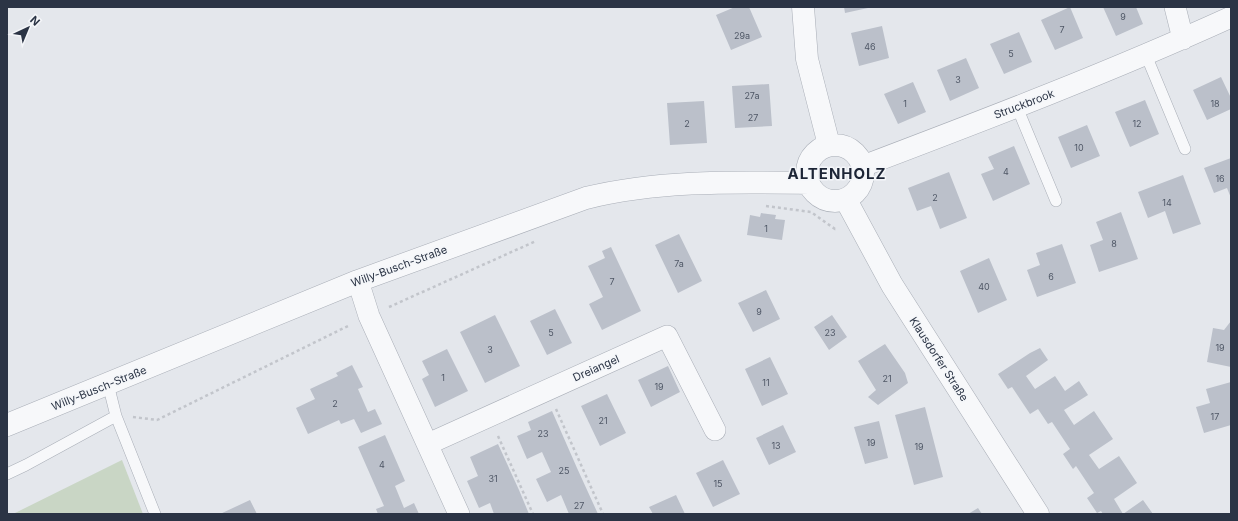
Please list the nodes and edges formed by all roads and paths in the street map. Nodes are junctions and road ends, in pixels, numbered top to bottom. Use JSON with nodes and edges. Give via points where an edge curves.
{"nodes":[{"id":1,"x":803,"y":7,"type":"edge"},
{"id":2,"x":1175,"y":7,"type":"edge"},
{"id":3,"x":1231,"y":17,"type":"edge"},
{"id":4,"x":1184,"y":39,"type":"junction"},
{"id":5,"x":1146,"y":54,"type":"junction"},
{"id":6,"x":1017,"y":107,"type":"junction"},
{"id":7,"x":829,"y":145,"type":"junction"},
{"id":8,"x":1185,"y":149,"type":"dead end"},
{"id":9,"x":863,"y":166,"type":"junction"},
{"id":10,"x":808,"y":183,"type":"junction"},
{"id":11,"x":846,"y":200,"type":"junction"},
{"id":12,"x":1056,"y":201,"type":"dead end"},
{"id":13,"x":758,"y":205,"type":"dead end"},
{"id":14,"x":858,"y":224,"type":"junction"},
{"id":15,"x":541,"y":239,"type":"dead end"},
{"id":16,"x":358,"y":281,"type":"junction"},
{"id":17,"x":369,"y":316,"type":"junction"},
{"id":18,"x":108,"y":384,"type":"junction"},
{"id":19,"x":547,"y":390,"type":"junction"},
{"id":20,"x":116,"y":416,"type":"junction"},
{"id":21,"x":490,"y":416,"type":"junction"},
{"id":22,"x":7,"y":424,"type":"edge"},
{"id":23,"x":715,"y":430,"type":"dead end"},
{"id":24,"x":428,"y":444,"type":"junction"},
{"id":25,"x":7,"y":474,"type":"edge"},
{"id":26,"x":154,"y":514,"type":"edge"},
{"id":27,"x":459,"y":514,"type":"edge"},
{"id":28,"x":533,"y":514,"type":"edge"},
{"id":29,"x":603,"y":514,"type":"edge"},
{"id":30,"x":1038,"y":514,"type":"edge"}],
"edges":[{"from":1,"to":7,"type":"street","via":[[807,59]]},
{"from":2,"to":4,"type":"street"},
{"from":3,"to":4,"type":"street","name":"Struckbrook"},
{"from":4,"to":5,"type":"street","name":"Struckbrook"},
{"from":5,"to":6,"type":"street","name":"Struckbrook"},
{"from":5,"to":8,"type":"lane"},
{"from":6,"to":9,"type":"street","name":"Struckbrook"},
{"from":6,"to":12,"type":"lane"},
{"from":7,"to":9,"type":"street","via":[[841,145],[851,149]]},
{"from":7,"to":10,"type":"street","via":[[816,152],[810,160],[807,171]]},
{"from":9,"to":11,"type":"street","via":[[864,178],[861,185],[855,194]]},
{"from":10,"to":11,"type":"street","via":[[818,196],[836,202]]},
{"from":10,"to":16,"type":"street","name":"Willy-Busch-Straße","via":[[704,182],[615,191],[586,198]]},
{"from":11,"to":14,"type":"street","name":"Klausdorfer Straße"},
{"from":13,"to":14,"type":"path","via":[[811,212],[835,229]]},
{"from":14,"to":30,"type":"street","name":"Klausdorfer Straße","via":[[892,285]]},
{"from":15,"to":17,"type":"path"},
{"from":16,"to":17,"type":"street"},
{"from":16,"to":18,"type":"street","name":"Willy-Busch-Straße"},
{"from":17,"to":20,"type":"path","via":[[156,420]]},
{"from":17,"to":24,"type":"street"},
{"from":18,"to":20,"type":"lane"},
{"from":18,"to":22,"type":"street","name":"Willy-Busch-Straße"},
{"from":19,"to":21,"type":"street","name":"Dreiangel"},
{"from":19,"to":23,"type":"street","name":"Dreiangel","via":[[668,336]]},
{"from":19,"to":29,"type":"path"},
{"from":20,"to":25,"type":"lane"},
{"from":20,"to":26,"type":"lane"},
{"from":21,"to":24,"type":"street","name":"Dreiangel"},
{"from":21,"to":28,"type":"path"},
{"from":24,"to":27,"type":"street"}]}
